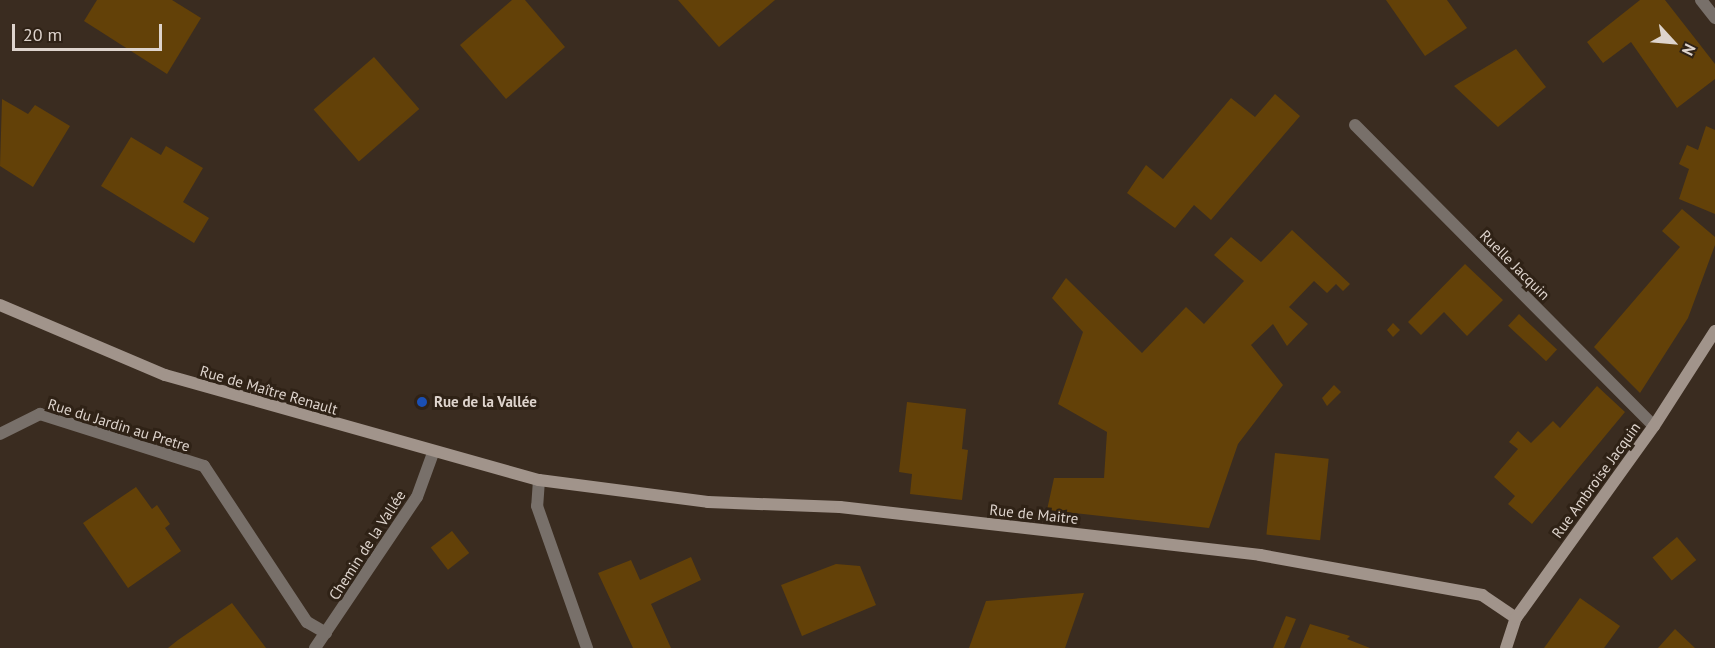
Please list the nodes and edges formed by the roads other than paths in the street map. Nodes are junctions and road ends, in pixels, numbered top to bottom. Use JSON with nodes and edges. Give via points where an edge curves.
{"nodes":[{"id":1,"x":1701,"y":0,"type":"edge"},
{"id":2,"x":1715,"y":18,"type":"edge"},
{"id":3,"x":1355,"y":125,"type":"dead end"},
{"id":4,"x":0,"y":305,"type":"edge"},
{"id":5,"x":1715,"y":331,"type":"edge"},
{"id":6,"x":1654,"y":426,"type":"junction"},
{"id":7,"x":0,"y":434,"type":"edge"},
{"id":8,"x":433,"y":453,"type":"junction"},
{"id":9,"x":538,"y":480,"type":"junction"},
{"id":10,"x":1516,"y":618,"type":"junction"},
{"id":11,"x":326,"y":633,"type":"junction"},
{"id":12,"x":315,"y":648,"type":"edge"},
{"id":13,"x":587,"y":648,"type":"edge"},
{"id":14,"x":1506,"y":648,"type":"edge"}],
"edges":[{"from":1,"to":2,"type":"street"},
{"from":3,"to":6,"type":"street","name":"Ruelle Jacquin"},
{"from":4,"to":8,"type":"street","name":"Rue de Maître Renault","via":[[165,375]]},
{"from":5,"to":6,"type":"street","name":"Rue Ambroise Jacquin"},
{"from":6,"to":10,"type":"street","name":"Rue Ambroise Jacquin"},
{"from":7,"to":11,"type":"street","name":"Rue du Jardin au Pretre","via":[[40,414],[204,466],[307,622]]},
{"from":8,"to":9,"type":"street","name":"Rue de Maître Renault"},
{"from":8,"to":11,"type":"street","name":"Chemin de la Vallée","via":[[417,497]]},
{"from":9,"to":10,"type":"street","name":"Rue de Maitre","via":[[708,502],[840,507],[1260,555],[1482,595]]},
{"from":9,"to":13,"type":"street","via":[[537,506]]},
{"from":10,"to":14,"type":"street","name":"Rue Ambroise Jacquin"},
{"from":11,"to":12,"type":"street","name":"Chemin de la Vallée"}]}
